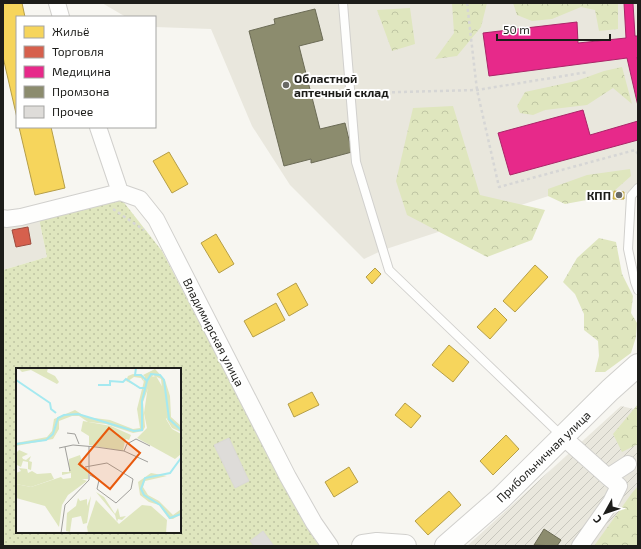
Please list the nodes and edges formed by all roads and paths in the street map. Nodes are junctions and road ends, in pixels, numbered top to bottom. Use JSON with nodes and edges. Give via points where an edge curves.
{"nodes":[{"id":1,"x":57,"y":3,"type":"edge"},
{"id":2,"x":343,"y":3,"type":"edge"},
{"id":3,"x":467,"y":3,"type":"edge"},
{"id":4,"x":60,"y":16,"type":"edge"},
{"id":5,"x":588,"y":72,"type":"dead end"},
{"id":6,"x":477,"y":90,"type":"junction"},
{"id":7,"x":350,"y":94,"type":"junction"},
{"id":8,"x":98,"y":128,"type":"edge"},
{"id":9,"x":638,"y":154,"type":"edge"},
{"id":10,"x":638,"y":188,"type":"edge"},
{"id":11,"x":120,"y":192,"type":"junction"},
{"id":12,"x":98,"y":198,"type":"junction"},
{"id":13,"x":3,"y":218,"type":"edge"},
{"id":14,"x":146,"y":231,"type":"dead end"},
{"id":15,"x":638,"y":290,"type":"edge"},
{"id":16,"x":638,"y":365,"type":"edge"},
{"id":17,"x":563,"y":437,"type":"junction"},
{"id":18,"x":628,"y":464,"type":"dead end"},
{"id":19,"x":608,"y":477,"type":"junction"},
{"id":20,"x":330,"y":546,"type":"edge"},
{"id":21,"x":363,"y":546,"type":"edge"},
{"id":22,"x":405,"y":546,"type":"edge"},
{"id":23,"x":446,"y":546,"type":"edge"},
{"id":24,"x":580,"y":546,"type":"edge"}],
"edges":[{"from":1,"to":4,"type":"street"},
{"from":2,"to":7,"type":"lane"},
{"from":3,"to":6,"type":"path"},
{"from":5,"to":6,"type":"path"},
{"from":6,"to":7,"type":"path"},
{"from":6,"to":9,"type":"path","via":[[498,187],[635,150]]},
{"from":7,"to":17,"type":"lane","via":[[356,162],[390,270]]},
{"from":8,"to":11,"type":"street"},
{"from":10,"to":15,"type":"lane","via":[[631,196],[628,249]]},
{"from":11,"to":12,"type":"street"},
{"from":11,"to":20,"type":"street","name":"Владимирская улица","via":[[140,199],[156,219],[288,476]]},
{"from":12,"to":13,"type":"street","via":[[21,217]]},
{"from":12,"to":14,"type":"path"},
{"from":16,"to":17,"type":"street","name":"Прибольничная улица"},
{"from":17,"to":19,"type":"street"},
{"from":17,"to":23,"type":"street","name":"Прибольничная улица","via":[[501,498]]},
{"from":18,"to":19,"type":"street"},
{"from":19,"to":24,"type":"street","via":[[619,486],[611,502]]},
{"from":21,"to":22,"type":"street"}]}
